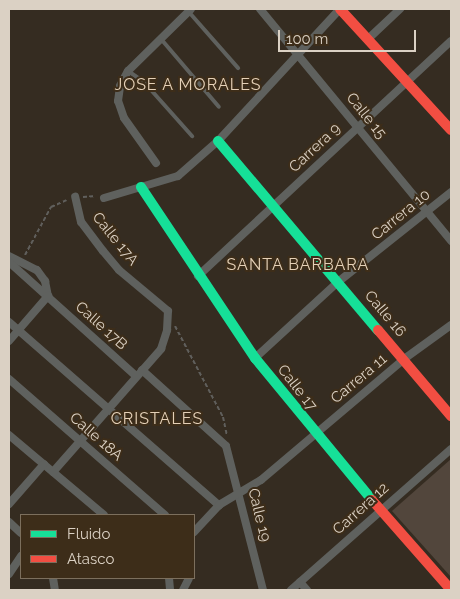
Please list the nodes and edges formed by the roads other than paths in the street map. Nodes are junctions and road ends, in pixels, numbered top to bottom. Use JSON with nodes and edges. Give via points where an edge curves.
{"nodes":[{"id":1,"x":260,"y":9,"type":"edge"},
{"id":2,"x":340,"y":9,"type":"edge"},
{"id":3,"x":400,"y":9,"type":"edge"},
{"id":4,"x":189,"y":10,"type":"edge"},
{"id":5,"x":160,"y":37,"type":"junction"},
{"id":6,"x":368,"y":40,"type":"junction"},
{"id":7,"x":451,"y":41,"type":"edge"},
{"id":8,"x":298,"y":55,"type":"junction"},
{"id":9,"x":238,"y":68,"type":"dead end"},
{"id":10,"x":128,"y":71,"type":"junction"},
{"id":11,"x":407,"y":82,"type":"junction"},
{"id":12,"x":219,"y":107,"type":"dead end"},
{"id":13,"x":358,"y":128,"type":"junction"},
{"id":14,"x":451,"y":130,"type":"edge"},
{"id":15,"x":192,"y":136,"type":"dead end"},
{"id":16,"x":218,"y":141,"type":"junction"},
{"id":17,"x":156,"y":163,"type":"dead end"},
{"id":18,"x":142,"y":187,"type":"junction"},
{"id":19,"x":451,"y":192,"type":"edge"},
{"id":20,"x":75,"y":198,"type":"road end"},
{"id":21,"x":104,"y":198,"type":"road end"},
{"id":22,"x":274,"y":206,"type":"junction"},
{"id":23,"x":428,"y":214,"type":"junction"},
{"id":24,"x":451,"y":241,"type":"edge"},
{"id":25,"x":9,"y":256,"type":"edge"},
{"id":26,"x":9,"y":262,"type":"edge"},
{"id":27,"x":198,"y":276,"type":"junction"},
{"id":28,"x":338,"y":282,"type":"junction"},
{"id":29,"x":48,"y":296,"type":"junction"},
{"id":30,"x":9,"y":322,"type":"edge"},
{"id":31,"x":451,"y":325,"type":"edge"},
{"id":32,"x":18,"y":330,"type":"junction"},
{"id":33,"x":9,"y":341,"type":"edge"},
{"id":34,"x":255,"y":358,"type":"junction"},
{"id":35,"x":404,"y":359,"type":"junction"},
{"id":36,"x":139,"y":373,"type":"junction"},
{"id":37,"x":9,"y":379,"type":"edge"},
{"id":38,"x":108,"y":408,"type":"junction"},
{"id":39,"x":451,"y":416,"type":"edge"},
{"id":40,"x":314,"y":434,"type":"junction"},
{"id":41,"x":9,"y":435,"type":"edge"},
{"id":42,"x":80,"y":441,"type":"junction"},
{"id":43,"x":226,"y":446,"type":"joint"},
{"id":44,"x":451,"y":449,"type":"edge"},
{"id":45,"x":44,"y":464,"type":"junction"},
{"id":46,"x":53,"y":472,"type":"junction"},
{"id":47,"x":239,"y":492,"type":"junction"},
{"id":48,"x":9,"y":504,"type":"edge"},
{"id":49,"x":219,"y":506,"type":"junction"},
{"id":50,"x":379,"y":510,"type":"junction"},
{"id":51,"x":103,"y":514,"type":"edge"},
{"id":52,"x":164,"y":514,"type":"edge"},
{"id":53,"x":9,"y":522,"type":"edge"},
{"id":54,"x":195,"y":531,"type":"edge"},
{"id":55,"x":20,"y":532,"type":"edge"},
{"id":56,"x":20,"y":558,"type":"edge"},
{"id":57,"x":9,"y":574,"type":"edge"},
{"id":58,"x":300,"y":582,"type":"junction"},
{"id":59,"x":263,"y":590,"type":"edge"},
{"id":60,"x":290,"y":590,"type":"edge"},
{"id":61,"x":307,"y":590,"type":"edge"},
{"id":62,"x":451,"y":590,"type":"edge"}],
"edges":[{"from":1,"to":8,"type":"street","name":"Calle 15"},
{"from":2,"to":6,"type":"street"},
{"from":2,"to":8,"type":"street"},
{"from":3,"to":6,"type":"street"},
{"from":4,"to":5,"type":"street"},
{"from":4,"to":9,"type":"lane"},
{"from":5,"to":10,"type":"street"},
{"from":5,"to":12,"type":"lane"},
{"from":6,"to":11,"type":"street"},
{"from":7,"to":11,"type":"street","name":"Carrera 9"},
{"from":8,"to":13,"type":"street","name":"Calle 15"},
{"from":8,"to":16,"type":"street"},
{"from":10,"to":15,"type":"lane","via":[[143,81]]},
{"from":10,"to":17,"type":"street","via":[[118,101],[124,118]]},
{"from":11,"to":13,"type":"street","name":"Carrera 9"},
{"from":11,"to":14,"type":"street"},
{"from":13,"to":22,"type":"street","name":"Carrera 9"},
{"from":13,"to":23,"type":"street","name":"Calle 15"},
{"from":16,"to":18,"type":"street","via":[[178,176]]},
{"from":16,"to":22,"type":"street","name":"Calle 16"},
{"from":18,"to":21,"type":"street"},
{"from":18,"to":27,"type":"street","name":"Calle 17"},
{"from":19,"to":23,"type":"street","name":"Carrera 10"},
{"from":20,"to":36,"type":"street","name":"Calle 17A","via":[[81,222],[103,251],[119,270],[168,311],[168,330],[161,349]]},
{"from":22,"to":27,"type":"street","name":"Carrera 9"},
{"from":22,"to":28,"type":"street","name":"Calle 16"},
{"from":23,"to":24,"type":"street","name":"Calle 15"},
{"from":23,"to":28,"type":"street","name":"Carrera 10"},
{"from":25,"to":29,"type":"street","via":[[24,260],[45,281]]},
{"from":26,"to":29,"type":"street","name":"Calle 17B"},
{"from":27,"to":34,"type":"street","name":"Calle 17"},
{"from":28,"to":34,"type":"street","name":"Carrera 10"},
{"from":28,"to":35,"type":"street","name":"Calle 16"},
{"from":29,"to":32,"type":"street"},
{"from":29,"to":36,"type":"street","name":"Calle 17B"},
{"from":30,"to":32,"type":"street"},
{"from":31,"to":35,"type":"street","name":"Carrera 11"},
{"from":32,"to":33,"type":"street"},
{"from":32,"to":38,"type":"street"},
{"from":34,"to":40,"type":"street","name":"Calle 17"},
{"from":35,"to":39,"type":"street","name":"Calle 16"},
{"from":35,"to":40,"type":"street","name":"Carrera 11"},
{"from":36,"to":38,"type":"street"},
{"from":36,"to":43,"type":"street","name":"Calle 17B"},
{"from":37,"to":42,"type":"street","name":"Calle 18A"},
{"from":38,"to":42,"type":"street"},
{"from":38,"to":49,"type":"street"},
{"from":40,"to":47,"type":"street","name":"Carrera 11","via":[[261,480]]},
{"from":40,"to":50,"type":"street","name":"Calle 17"},
{"from":41,"to":45,"type":"street"},
{"from":42,"to":46,"type":"street"},
{"from":42,"to":52,"type":"street","name":"Calle 18A"},
{"from":43,"to":47,"type":"street","name":"Calle 19"},
{"from":44,"to":50,"type":"street","name":"Carrera 12"},
{"from":45,"to":46,"type":"street"},
{"from":45,"to":48,"type":"street"},
{"from":46,"to":51,"type":"street"},
{"from":47,"to":49,"type":"street","name":"Carrera 11"},
{"from":47,"to":59,"type":"street","name":"Calle 19"},
{"from":49,"to":54,"type":"street","name":"Carrera 11"},
{"from":50,"to":58,"type":"street","name":"Carrera 12"},
{"from":50,"to":62,"type":"street","name":"Calle 17"},
{"from":53,"to":55,"type":"street"},
{"from":56,"to":57,"type":"street"},
{"from":58,"to":60,"type":"street","name":"Carrera 12"},
{"from":58,"to":61,"type":"street"}]}
